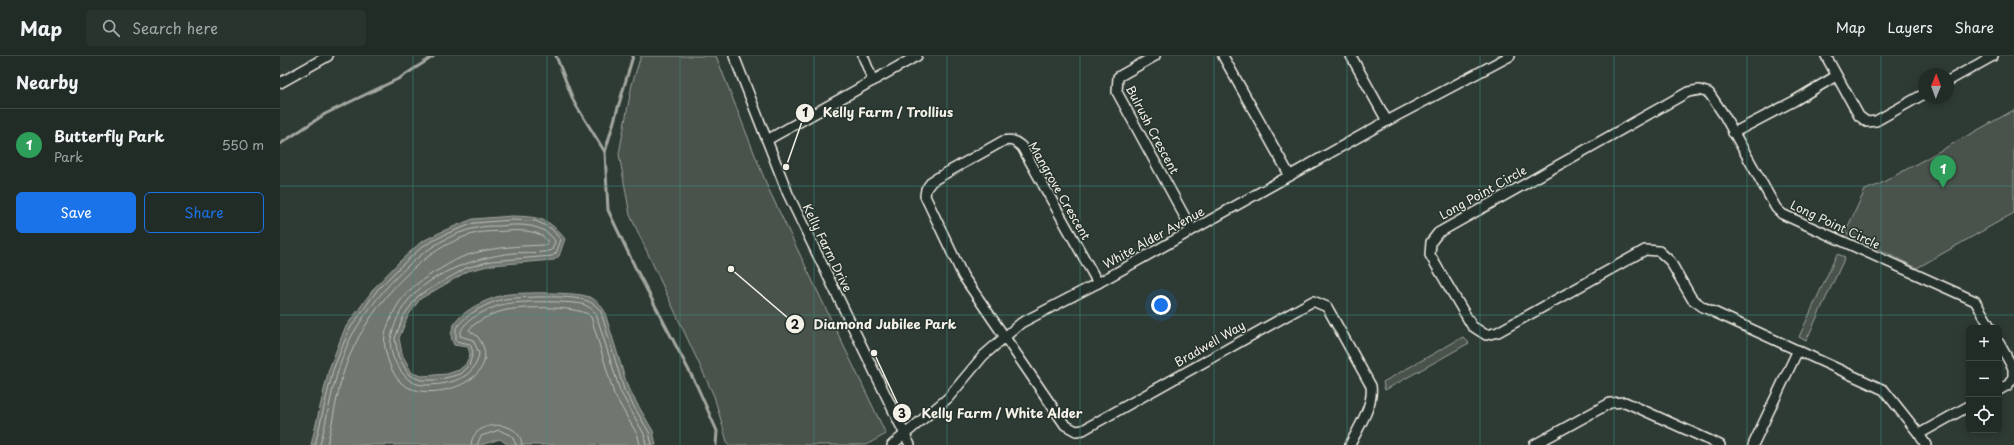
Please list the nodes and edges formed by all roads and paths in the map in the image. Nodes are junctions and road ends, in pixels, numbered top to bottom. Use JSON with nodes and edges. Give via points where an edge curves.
{"nodes":[{"id":1,"x":328,"y":56,"type":"edge"},
{"id":2,"x":734,"y":56,"type":"edge"},
{"id":3,"x":863,"y":56,"type":"edge"},
{"id":4,"x":917,"y":56,"type":"edge"},
{"id":5,"x":1155,"y":56,"type":"edge"},
{"id":6,"x":1223,"y":56,"type":"edge"},
{"id":7,"x":1351,"y":56,"type":"edge"},
{"id":8,"x":1510,"y":56,"type":"edge"},
{"id":9,"x":1826,"y":56,"type":"edge"},
{"id":10,"x":1993,"y":56,"type":"edge"},
{"id":11,"x":1836,"y":76,"type":"junction"},
{"id":12,"x":1954,"y":78,"type":"edge"},
{"id":13,"x":873,"y":81,"type":"junction"},
{"id":14,"x":280,"y":83,"type":"edge"},
{"id":15,"x":1918,"y":97,"type":"edge"},
{"id":16,"x":1387,"y":121,"type":"junction"},
{"id":17,"x":1734,"y":133,"type":"junction"},
{"id":18,"x":766,"y":140,"type":"junction"},
{"id":19,"x":1290,"y":176,"type":"junction"},
{"id":20,"x":1192,"y":230,"type":"junction"},
{"id":21,"x":1098,"y":283,"type":"junction"},
{"id":22,"x":1989,"y":325,"type":"edge"},
{"id":23,"x":1004,"y":336,"type":"junction"},
{"id":24,"x":2002,"y":348,"type":"edge"},
{"id":25,"x":1798,"y":350,"type":"junction"},
{"id":26,"x":2002,"y":388,"type":"edge"},
{"id":27,"x":1966,"y":408,"type":"edge"},
{"id":28,"x":1919,"y":434,"type":"junction"},
{"id":29,"x":906,"y":435,"type":"junction"},
{"id":30,"x":892,"y":445,"type":"edge"},
{"id":31,"x":910,"y":445,"type":"edge"},
{"id":32,"x":1350,"y":445,"type":"edge"},
{"id":33,"x":1534,"y":445,"type":"edge"},
{"id":34,"x":1720,"y":445,"type":"edge"},
{"id":35,"x":1753,"y":445,"type":"edge"},
{"id":36,"x":1926,"y":445,"type":"edge"}],
"edges":[{"from":1,"to":14,"type":"street"},
{"from":2,"to":18,"type":"street","name":"Kelly Farm Drive"},
{"from":3,"to":13,"type":"street"},
{"from":4,"to":13,"type":"street"},
{"from":5,"to":20,"type":"street","name":"Bulrush Crescent","via":[[1118,77],[1117,92]]},
{"from":6,"to":19,"type":"street"},
{"from":7,"to":16,"type":"street"},
{"from":8,"to":16,"type":"street","name":"White Alder Avenue"},
{"from":9,"to":11,"type":"street"},
{"from":10,"to":12,"type":"street"},
{"from":11,"to":15,"type":"street","via":[[1859,116],[1867,122],[1876,121]]},
{"from":11,"to":17,"type":"street"},
{"from":13,"to":18,"type":"street"},
{"from":16,"to":19,"type":"street","name":"White Alder Avenue"},
{"from":17,"to":22,"type":"street","name":"Long Point Circle","via":[[1776,208],[1782,214],[1974,301]]},
{"from":17,"to":25,"type":"street","name":"Long Point Circle","via":[[1709,94],[1699,90],[1688,92],[1438,233],[1431,242],[1430,255],[1472,326],[1486,335],[1498,332],[1645,250],[1659,251],[1670,261],[1692,300]]},
{"from":18,"to":29,"type":"street","name":"Kelly Farm Drive","via":[[788,194]]},
{"from":19,"to":20,"type":"street","name":"White Alder Avenue"},
{"from":20,"to":21,"type":"street","name":"White Alder Avenue"},
{"from":21,"to":23,"type":"street","name":"White Alder Avenue","via":[[1021,323]]},
{"from":21,"to":23,"type":"street","name":"Mangrove Crescent","via":[[1022,147],[1015,141],[1003,141],[932,180],[925,196],[963,276]]},
{"from":23,"to":29,"type":"street","name":"White Alder Avenue","via":[[983,356],[948,398]]},
{"from":23,"to":32,"type":"street","name":"Bradwell Way","via":[[1065,425],[1076,431],[1083,430],[1308,302],[1321,303],[1371,386],[1370,402]]},
{"from":24,"to":26,"type":"street","via":[[2013,368],[2014,378]]},
{"from":25,"to":28,"type":"street","name":"Long Point Circle","via":[[1884,390]]},
{"from":25,"to":35,"type":"street"},
{"from":27,"to":28,"type":"street"},
{"from":28,"to":36,"type":"street","name":"Long Point Circle"},
{"from":29,"to":30,"type":"street","name":"White Alder Avenue"},
{"from":29,"to":31,"type":"street","name":"Kelly Farm Drive"},
{"from":33,"to":34,"type":"street","via":[[1610,403],[1625,402]]}]}
